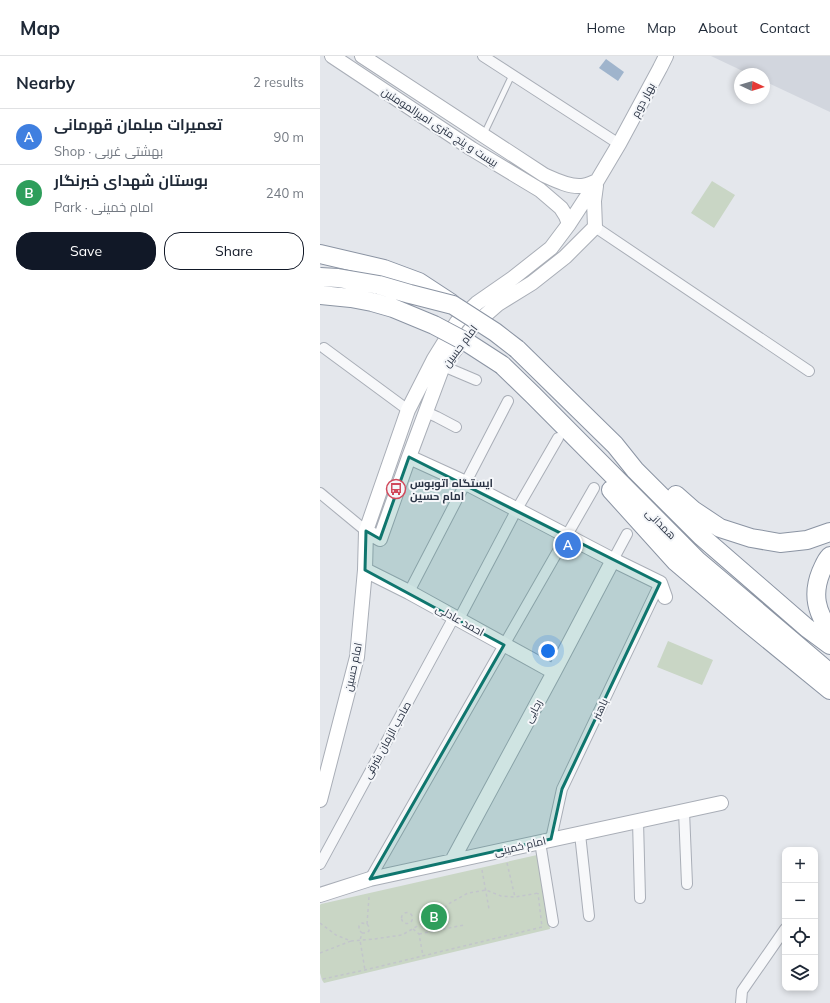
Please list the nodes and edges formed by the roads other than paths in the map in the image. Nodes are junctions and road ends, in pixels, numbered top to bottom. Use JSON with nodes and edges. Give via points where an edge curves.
{"nodes":[{"id":1,"x":332,"y":56,"type":"edge"},
{"id":2,"x":362,"y":56,"type":"edge"},
{"id":3,"x":483,"y":56,"type":"edge"},
{"id":4,"x":666,"y":56,"type":"edge"},
{"id":5,"x":512,"y":74,"type":"junction"},
{"id":6,"x":483,"y":135,"type":"junction"},
{"id":7,"x":619,"y":144,"type":"junction"},
{"id":8,"x":472,"y":149,"type":"junction"},
{"id":9,"x":555,"y":180,"type":"junction"},
{"id":10,"x":597,"y":181,"type":"junction"},
{"id":11,"x":549,"y":197,"type":"junction"},
{"id":12,"x":569,"y":224,"type":"junction"},
{"id":13,"x":595,"y":227,"type":"junction"},
{"id":14,"x":320,"y":254,"type":"edge"},
{"id":15,"x":349,"y":260,"type":"junction"},
{"id":16,"x":320,"y":261,"type":"edge"},
{"id":17,"x":320,"y":277,"type":"edge"},
{"id":18,"x":320,"y":295,"type":"edge"},
{"id":19,"x":453,"y":305,"type":"junction"},
{"id":20,"x":324,"y":348,"type":"dead end"},
{"id":21,"x":444,"y":366,"type":"junction"},
{"id":22,"x":808,"y":371,"type":"dead end"},
{"id":23,"x":476,"y":380,"type":"dead end"},
{"id":24,"x":508,"y":401,"type":"dead end"},
{"id":25,"x":408,"y":410,"type":"junction"},
{"id":26,"x":426,"y":412,"type":"junction"},
{"id":27,"x":456,"y":428,"type":"dead end"},
{"id":28,"x":558,"y":438,"type":"dead end"},
{"id":29,"x":581,"y":444,"type":"junction"},
{"id":30,"x":615,"y":444,"type":"junction"},
{"id":31,"x":409,"y":457,"type":"junction"},
{"id":32,"x":466,"y":483,"type":"junction"},
{"id":33,"x":594,"y":488,"type":"dead end"},
{"id":34,"x":320,"y":493,"type":"edge"},
{"id":35,"x":517,"y":509,"type":"junction"},
{"id":36,"x":366,"y":531,"type":"junction"},
{"id":37,"x":830,"y":532,"type":"edge"},
{"id":38,"x":627,"y":534,"type":"dead end"},
{"id":39,"x":567,"y":536,"type":"junction"},
{"id":40,"x":830,"y":556,"type":"edge"},
{"id":41,"x":613,"y":560,"type":"junction"},
{"id":42,"x":365,"y":570,"type":"junction"},
{"id":43,"x":660,"y":583,"type":"junction"},
{"id":44,"x":409,"y":592,"type":"junction"},
{"id":45,"x":665,"y":597,"type":"dead end"},
{"id":46,"x":457,"y":618,"type":"junction"},
{"id":47,"x":830,"y":630,"type":"edge"},
{"id":48,"x":504,"y":645,"type":"junction"},
{"id":49,"x":830,"y":645,"type":"edge"},
{"id":50,"x":554,"y":672,"type":"junction"},
{"id":51,"x":830,"y":673,"type":"edge"},
{"id":52,"x":830,"y":690,"type":"edge"},
{"id":53,"x":320,"y":800,"type":"edge"},
{"id":54,"x":721,"y":803,"type":"dead end"},
{"id":55,"x":684,"y":811,"type":"junction"},
{"id":56,"x":638,"y":821,"type":"junction"},
{"id":57,"x":580,"y":834,"type":"junction"},
{"id":58,"x":546,"y":841,"type":"junction"},
{"id":59,"x":452,"y":861,"type":"junction"},
{"id":60,"x":320,"y":864,"type":"edge"},
{"id":61,"x":370,"y":879,"type":"junction"},
{"id":62,"x":687,"y":884,"type":"dead end"},
{"id":63,"x":320,"y":895,"type":"edge"},
{"id":64,"x":640,"y":898,"type":"dead end"},
{"id":65,"x":589,"y":916,"type":"dead end"},
{"id":66,"x":553,"y":922,"type":"dead end"},
{"id":67,"x":782,"y":933,"type":"edge"},
{"id":68,"x":741,"y":1003,"type":"edge"}],
"edges":[{"from":1,"to":8,"type":"main road","name":"بیست و پنج متری امیرالمومنین"},
{"from":2,"to":6,"type":"main road","name":"بیست و پنج متری امیرالمومنین"},
{"from":3,"to":5,"type":"street"},
{"from":4,"to":7,"type":"main road","name":"بهار دوم"},
{"from":5,"to":6,"type":"lane"},
{"from":5,"to":7,"type":"street"},
{"from":6,"to":8,"type":"main road"},
{"from":6,"to":9,"type":"main road","name":"بیست و پنج متری امیرالمومنین"},
{"from":7,"to":10,"type":"main road","name":"امام حسین"},
{"from":8,"to":11,"type":"main road","name":"بیست و پنج متری امیرالمومنین"},
{"from":9,"to":10,"type":"main road","name":"بیست و پنج متری امیرالمومنین","via":[[574,186]]},
{"from":9,"to":11,"type":"main road","via":[[565,190],[564,194],[559,198]]},
{"from":10,"to":12,"type":"main road","name":"امام حسین"},
{"from":10,"to":13,"type":"main road","name":"امام حسین","via":[[594,201]]},
{"from":11,"to":12,"type":"main road","name":"بیست و پنج متری امیرالمومنین","via":[[561,208]]},
{"from":12,"to":25,"type":"main road","name":"امام حسین","via":[[551,248],[476,303],[457,322],[434,359]]},
{"from":13,"to":21,"type":"main road","name":"امام حسین","via":[[565,257],[532,283],[498,304],[474,325]]},
{"from":13,"to":22,"type":"street"},
{"from":14,"to":15,"type":"highway"},
{"from":15,"to":16,"type":"highway"},
{"from":15,"to":19,"type":"highway","name":"همدانی","via":[[419,282]]},
{"from":17,"to":19,"type":"highway","bridge":true,"via":[[379,285]]},
{"from":18,"to":29,"type":"highway","name":"همدانی","bridge":true,"via":[[351,298],[393,308],[468,343],[502,365]]},
{"from":19,"to":30,"type":"highway","name":"همدانی","bridge":true,"via":[[517,349]]},
{"from":20,"to":25,"type":"street"},
{"from":21,"to":23,"type":"street"},
{"from":21,"to":26,"type":"main road","name":"امام حسین"},
{"from":24,"to":32,"type":"street"},
{"from":25,"to":36,"type":"main road","name":"امام حسین"},
{"from":26,"to":27,"type":"street"},
{"from":26,"to":31,"type":"main road","name":"امام حسین"},
{"from":28,"to":35,"type":"street","name":"صاحب الزمان شرقی"},
{"from":29,"to":51,"type":"highway","name":"همدانی","via":[[697,560]]},
{"from":29,"to":52,"type":"highway","via":[[607,486],[676,562]]},
{"from":30,"to":37,"type":"highway","via":[[693,510],[720,528],[780,543],[807,540]]},
{"from":30,"to":49,"type":"highway","name":"همدانی","via":[[635,470],[701,536]]},
{"from":31,"to":32,"type":"main road"},
{"from":31,"to":36,"type":"main road","name":"امام حسین","via":[[380,539]]},
{"from":32,"to":35,"type":"main road"},
{"from":32,"to":44,"type":"street"},
{"from":33,"to":39,"type":"street"},
{"from":34,"to":36,"type":"street"},
{"from":35,"to":39,"type":"main road"},
{"from":35,"to":46,"type":"street","name":"صاحب الزمان شرقی"},
{"from":36,"to":42,"type":"main road","name":"امام حسین"},
{"from":38,"to":41,"type":"street"},
{"from":39,"to":41,"type":"main road"},
{"from":39,"to":48,"type":"street"},
{"from":40,"to":47,"type":"highway","via":[[817,581],[816,599],[823,621]]},
{"from":41,"to":43,"type":"main road"},
{"from":41,"to":50,"type":"main road","name":"رجایی"},
{"from":42,"to":44,"type":"main road","name":"احمد عادلی"},
{"from":42,"to":53,"type":"main road","name":"امام حسین","via":[[357,657]]},
{"from":43,"to":45,"type":"main road"},
{"from":43,"to":58,"type":"street","name":"باهنر","via":[[562,789]]},
{"from":44,"to":46,"type":"main road","name":"احمد عادلی"},
{"from":46,"to":48,"type":"main road","name":"احمد عادلی"},
{"from":46,"to":60,"type":"street","name":"صاحب الزمان شرقی"},
{"from":48,"to":50,"type":"main road","name":"احمد عادلی"},
{"from":48,"to":61,"type":"street"},
{"from":50,"to":59,"type":"main road","name":"رجایی"},
{"from":54,"to":55,"type":"main road","name":"امام خمینی"},
{"from":55,"to":56,"type":"main road","name":"امام خمینی"},
{"from":55,"to":62,"type":"street"},
{"from":56,"to":57,"type":"main road","name":"امام خمینی"},
{"from":56,"to":64,"type":"street"},
{"from":57,"to":58,"type":"main road","name":"امام خمینی"},
{"from":57,"to":65,"type":"street"},
{"from":58,"to":59,"type":"main road","name":"امام خمینی"},
{"from":58,"to":66,"type":"street"},
{"from":59,"to":61,"type":"main road","name":"امام خمینی"},
{"from":61,"to":63,"type":"main road","name":"امام خمینی"},
{"from":67,"to":68,"type":"street","via":[[742,991]]}]}
